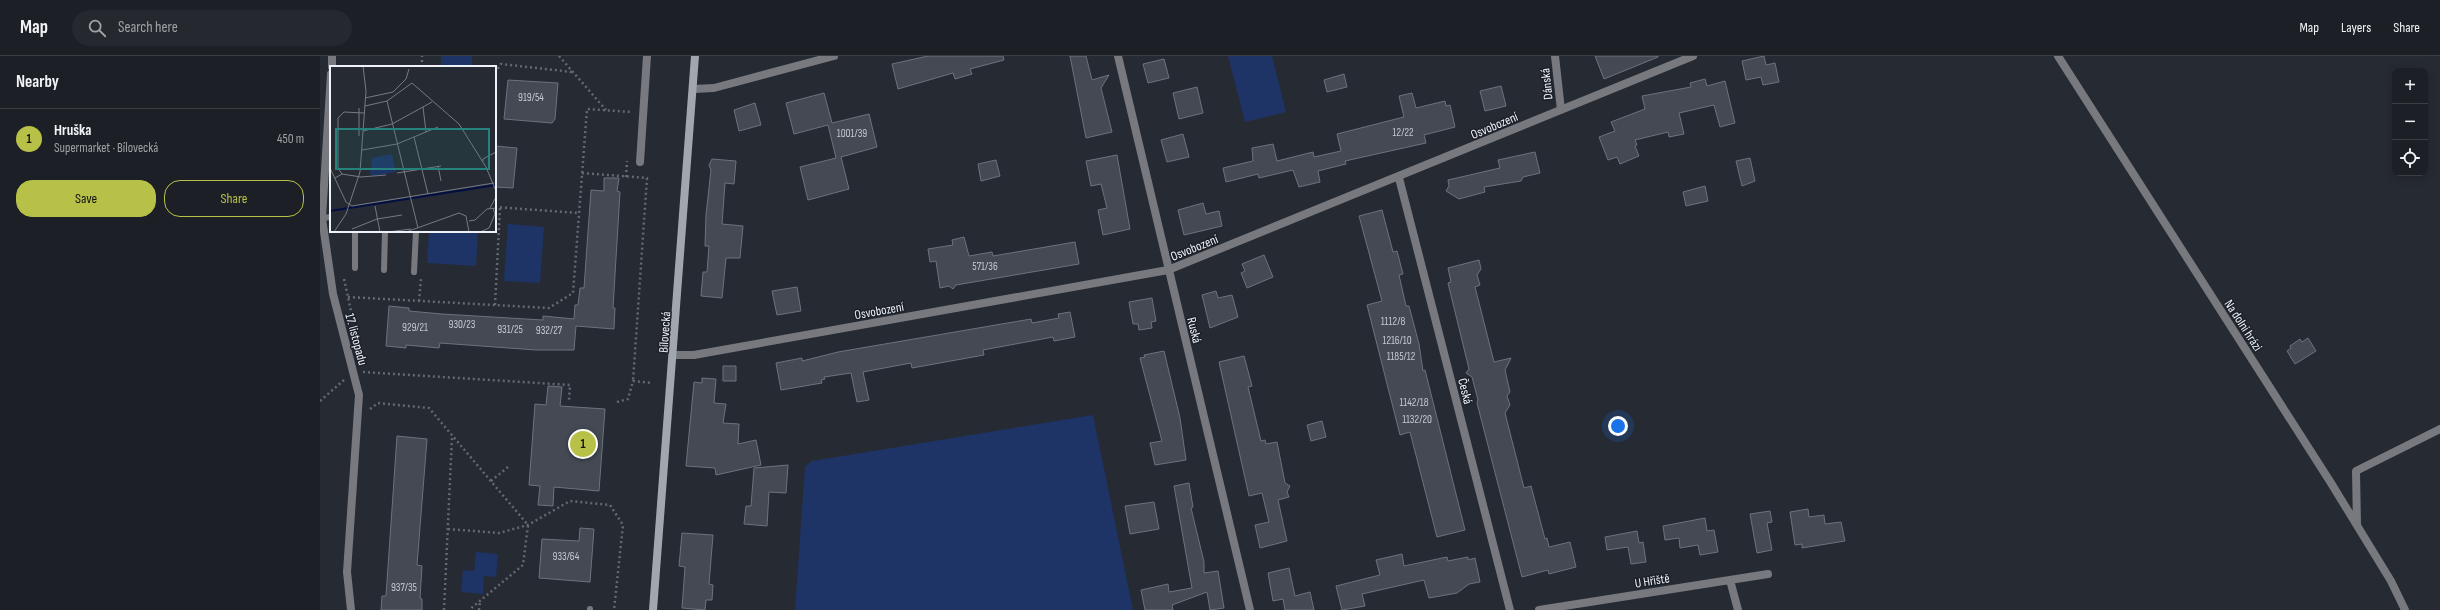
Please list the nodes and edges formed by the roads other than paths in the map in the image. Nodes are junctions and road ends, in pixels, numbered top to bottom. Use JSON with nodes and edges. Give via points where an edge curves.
{"nodes":[{"id":1,"x":647,"y":56,"type":"edge"},
{"id":2,"x":695,"y":56,"type":"edge"},
{"id":3,"x":834,"y":56,"type":"edge"},
{"id":4,"x":1118,"y":56,"type":"edge"},
{"id":5,"x":1555,"y":56,"type":"edge"},
{"id":6,"x":1692,"y":56,"type":"edge"},
{"id":7,"x":2058,"y":56,"type":"edge"},
{"id":8,"x":330,"y":86,"type":"edge"},
{"id":9,"x":694,"y":89,"type":"junction"},
{"id":10,"x":1561,"y":110,"type":"junction"},
{"id":11,"x":640,"y":162,"type":"dead end"},
{"id":12,"x":1399,"y":178,"type":"junction"},
{"id":13,"x":330,"y":217,"type":"edge"},
{"id":14,"x":322,"y":218,"type":"junction"},
{"id":15,"x":355,"y":232,"type":"edge"},
{"id":16,"x":385,"y":232,"type":"edge"},
{"id":17,"x":416,"y":232,"type":"edge"},
{"id":18,"x":355,"y":268,"type":"dead end"},
{"id":19,"x":384,"y":270,"type":"dead end"},
{"id":20,"x":1168,"y":270,"type":"junction"},
{"id":21,"x":414,"y":272,"type":"dead end"},
{"id":22,"x":674,"y":355,"type":"junction"},
{"id":23,"x":2440,"y":429,"type":"edge"},
{"id":24,"x":2357,"y":526,"type":"junction"},
{"id":25,"x":1768,"y":574,"type":"dead end"},
{"id":26,"x":1730,"y":580,"type":"junction"},
{"id":27,"x":351,"y":610,"type":"edge"},
{"id":28,"x":653,"y":610,"type":"edge"},
{"id":29,"x":1250,"y":610,"type":"edge"},
{"id":30,"x":1510,"y":610,"type":"edge"},
{"id":31,"x":1539,"y":610,"type":"edge"},
{"id":32,"x":1738,"y":610,"type":"edge"},
{"id":33,"x":2405,"y":610,"type":"edge"}],
"edges":[{"from":1,"to":11,"type":"street"},
{"from":2,"to":9,"type":"main road","name":"Bílovecká"},
{"from":3,"to":9,"type":"street","via":[[714,88]]},
{"from":4,"to":20,"type":"street","name":"Ruská"},
{"from":5,"to":10,"type":"street","name":"Dánská"},
{"from":6,"to":10,"type":"street","name":"Osvobození"},
{"from":7,"to":24,"type":"street","name":"Na dolni hrázi"},
{"from":8,"to":14,"type":"street","name":"17. listopadu","via":[[322,182]]},
{"from":9,"to":22,"type":"main road","name":"Bílovecká"},
{"from":10,"to":12,"type":"street","name":"Osvobození"},
{"from":12,"to":20,"type":"street","name":"Osvobození"},
{"from":12,"to":30,"type":"street","name":"Česká"},
{"from":13,"to":14,"type":"lane"},
{"from":14,"to":27,"type":"street","name":"17. listopadu","via":[[332,294],[359,395],[347,572]]},
{"from":15,"to":18,"type":"lane"},
{"from":16,"to":19,"type":"lane"},
{"from":17,"to":21,"type":"lane"},
{"from":20,"to":22,"type":"street","name":"Osvobození","via":[[694,355]]},
{"from":20,"to":29,"type":"street","name":"Ruská"},
{"from":22,"to":28,"type":"main road","name":"Bílovecká"},
{"from":23,"to":24,"type":"street","via":[[2356,471]]},
{"from":24,"to":33,"type":"street","name":"Na dolni hrázi"},
{"from":25,"to":26,"type":"street","name":"U Hřiště"},
{"from":26,"to":31,"type":"street","name":"U Hřiště"},
{"from":26,"to":32,"type":"street"}]}
